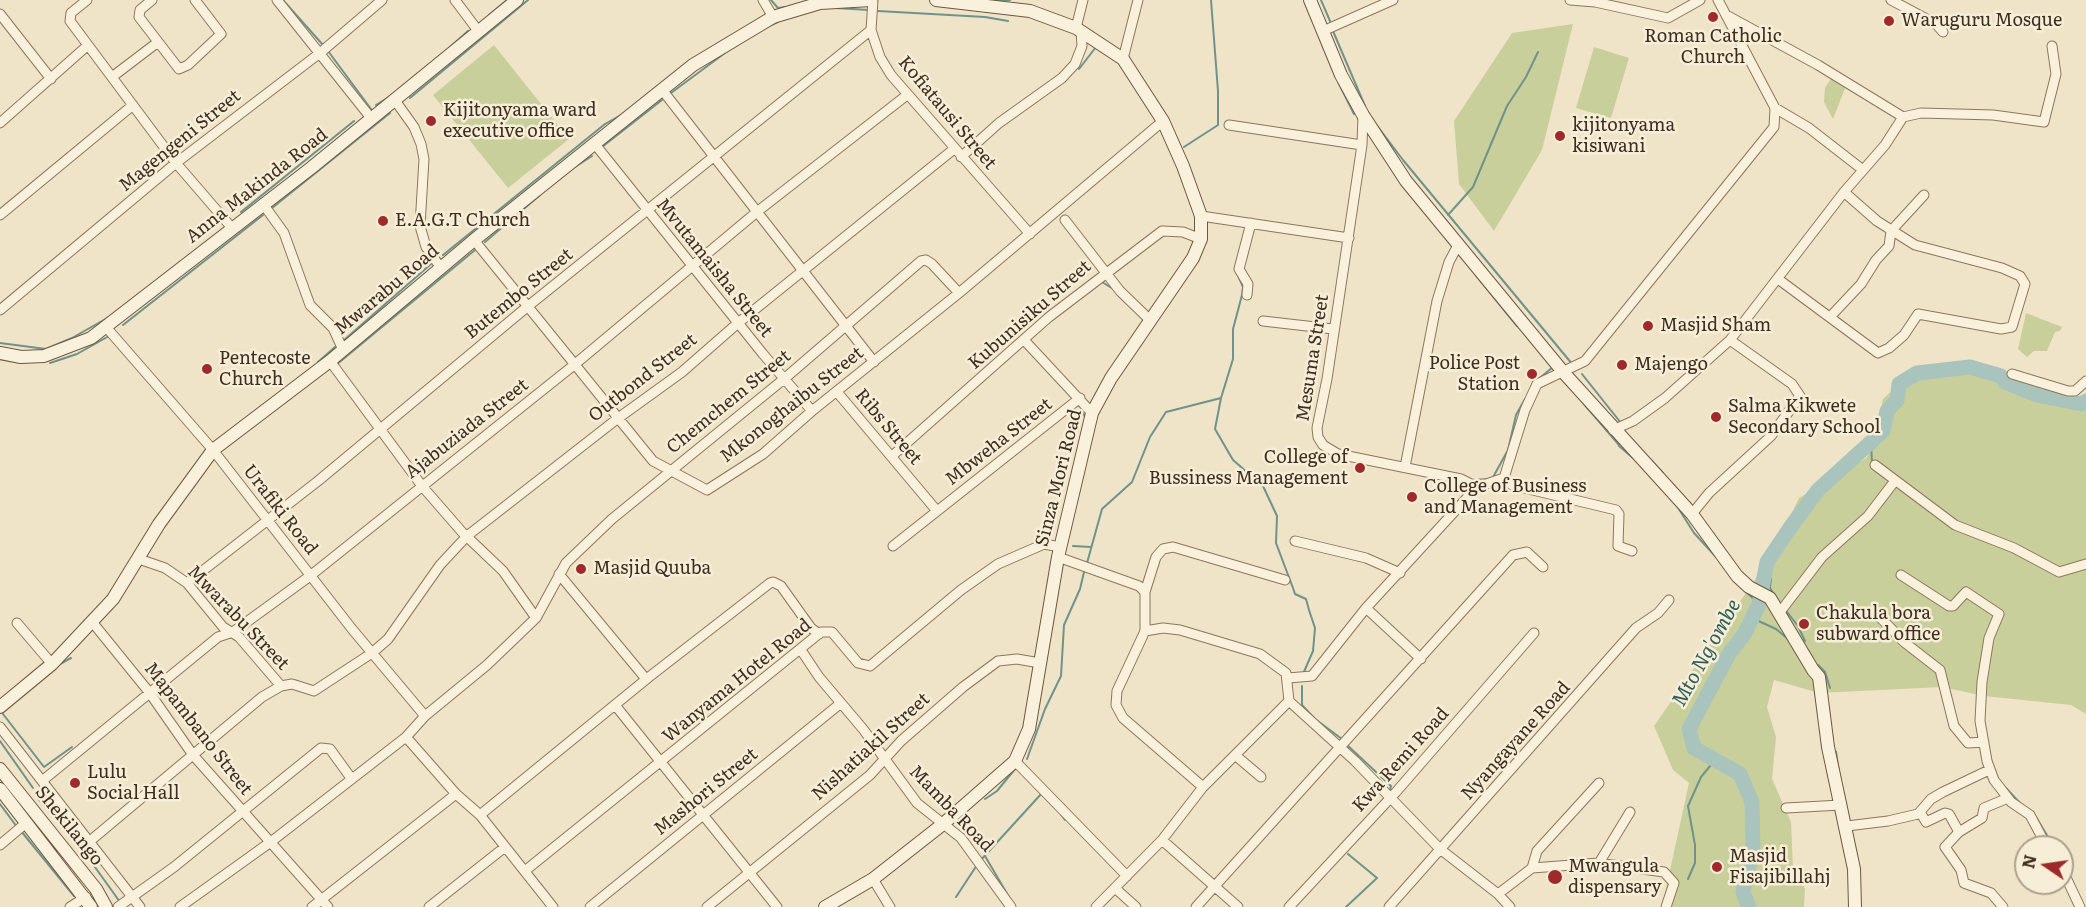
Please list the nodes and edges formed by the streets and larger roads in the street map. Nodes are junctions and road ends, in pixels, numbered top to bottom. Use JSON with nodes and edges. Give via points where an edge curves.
{"nodes":[{"id":1,"x":87,"y":0,"type":"edge"},
{"id":2,"x":152,"y":0,"type":"edge"},
{"id":3,"x":278,"y":0,"type":"edge"},
{"id":4,"x":382,"y":0,"type":"edge"},
{"id":5,"x":455,"y":0,"type":"edge"},
{"id":6,"x":517,"y":0,"type":"edge"},
{"id":7,"x":763,"y":0,"type":"edge"},
{"id":8,"x":872,"y":0,"type":"edge"},
{"id":9,"x":936,"y":0,"type":"edge"},
{"id":10,"x":1083,"y":0,"type":"edge"},
{"id":11,"x":1138,"y":0,"type":"edge"},
{"id":12,"x":1310,"y":0,"type":"edge"},
{"id":13,"x":1393,"y":0,"type":"edge"},
{"id":14,"x":1570,"y":0,"type":"edge"},
{"id":15,"x":1700,"y":0,"type":"edge"},
{"id":16,"x":1718,"y":0,"type":"edge"},
{"id":17,"x":1891,"y":0,"type":"edge"},
{"id":18,"x":197,"y":1,"type":"edge"},
{"id":19,"x":0,"y":14,"type":"edge"},
{"id":20,"x":1728,"y":16,"type":"junction"},
{"id":21,"x":773,"y":17,"type":"junction"},
{"id":22,"x":871,"y":30,"type":"junction"},
{"id":23,"x":1078,"y":30,"type":"junction"},
{"id":24,"x":1323,"y":31,"type":"junction"},
{"id":25,"x":479,"y":32,"type":"junction"},
{"id":26,"x":1943,"y":32,"type":"dead end"},
{"id":27,"x":158,"y":42,"type":"junction"},
{"id":28,"x":87,"y":46,"type":"junction"},
{"id":29,"x":2052,"y":46,"type":"dead end"},
{"id":30,"x":320,"y":53,"type":"junction"},
{"id":31,"x":1123,"y":59,"type":"junction"},
{"id":32,"x":112,"y":77,"type":"junction"},
{"id":33,"x":51,"y":79,"type":"junction"},
{"id":34,"x":663,"y":91,"type":"junction"},
{"id":35,"x":907,"y":95,"type":"junction"},
{"id":36,"x":394,"y":99,"type":"junction"},
{"id":37,"x":133,"y":105,"type":"junction"},
{"id":38,"x":1775,"y":108,"type":"junction"},
{"id":39,"x":1363,"y":115,"type":"junction"},
{"id":40,"x":1904,"y":117,"type":"junction"},
{"id":41,"x":371,"y":118,"type":"junction"},
{"id":42,"x":1163,"y":121,"type":"junction"},
{"id":43,"x":0,"y":123,"type":"edge"},
{"id":44,"x":1229,"y":125,"type":"dead end"},
{"id":45,"x":594,"y":143,"type":"junction"},
{"id":46,"x":1362,"y":145,"type":"junction"},
{"id":47,"x":954,"y":149,"type":"junction"},
{"id":48,"x":716,"y":156,"type":"junction"},
{"id":49,"x":961,"y":157,"type":"junction"},
{"id":50,"x":176,"y":163,"type":"junction"},
{"id":51,"x":1863,"y":170,"type":"junction"},
{"id":52,"x":1844,"y":192,"type":"junction"},
{"id":53,"x":1924,"y":195,"type":"dead end"},
{"id":54,"x":263,"y":204,"type":"junction"},
{"id":55,"x":758,"y":211,"type":"junction"},
{"id":56,"x":649,"y":212,"type":"junction"},
{"id":57,"x":0,"y":215,"type":"edge"},
{"id":58,"x":1201,"y":216,"type":"junction"},
{"id":59,"x":1065,"y":220,"type":"dead end"},
{"id":60,"x":1251,"y":223,"type":"junction"},
{"id":61,"x":232,"y":228,"type":"junction"},
{"id":62,"x":1891,"y":231,"type":"junction"},
{"id":63,"x":1030,"y":234,"type":"junction"},
{"id":64,"x":1349,"y":238,"type":"junction"},
{"id":65,"x":1201,"y":239,"type":"junction"},
{"id":66,"x":474,"y":240,"type":"junction"},
{"id":67,"x":1458,"y":245,"type":"junction"},
{"id":68,"x":692,"y":266,"type":"junction"},
{"id":69,"x":441,"y":268,"type":"junction"},
{"id":70,"x":802,"y":272,"type":"junction"},
{"id":71,"x":1105,"y":273,"type":"junction"},
{"id":72,"x":1778,"y":279,"type":"junction"},
{"id":73,"x":959,"y":293,"type":"junction"},
{"id":74,"x":1247,"y":296,"type":"dead end"},
{"id":75,"x":527,"y":307,"type":"junction"},
{"id":76,"x":0,"y":310,"type":"edge"},
{"id":77,"x":1830,"y":317,"type":"junction"},
{"id":78,"x":1151,"y":321,"type":"junction"},
{"id":79,"x":1263,"y":321,"type":"dead end"},
{"id":80,"x":738,"y":323,"type":"junction"},
{"id":81,"x":844,"y":326,"type":"junction"},
{"id":82,"x":106,"y":327,"type":"junction"},
{"id":83,"x":1333,"y":329,"type":"junction"},
{"id":84,"x":1730,"y":340,"type":"junction"},
{"id":85,"x":1025,"y":341,"type":"junction"},
{"id":86,"x":343,"y":350,"type":"junction"},
{"id":87,"x":0,"y":353,"type":"edge"},
{"id":88,"x":330,"y":361,"type":"junction"},
{"id":89,"x":874,"y":362,"type":"junction"},
{"id":90,"x":574,"y":365,"type":"junction"},
{"id":91,"x":1564,"y":373,"type":"junction"},
{"id":92,"x":2012,"y":374,"type":"dead end"},
{"id":93,"x":784,"y":379,"type":"junction"},
{"id":94,"x":2086,"y":381,"type":"edge"},
{"id":95,"x":837,"y":392,"type":"junction"},
{"id":96,"x":1080,"y":398,"type":"junction"},
{"id":97,"x":812,"y":411,"type":"junction"},
{"id":98,"x":1092,"y":413,"type":"junction"},
{"id":99,"x":617,"y":419,"type":"junction"},
{"id":100,"x":381,"y":430,"type":"junction"},
{"id":101,"x":1613,"y":430,"type":"junction"},
{"id":102,"x":213,"y":450,"type":"junction"},
{"id":103,"x":892,"y":456,"type":"junction"},
{"id":104,"x":1875,"y":465,"type":"dead end"},
{"id":105,"x":1405,"y":467,"type":"junction"},
{"id":106,"x":669,"y":472,"type":"junction"},
{"id":107,"x":1504,"y":478,"type":"junction"},
{"id":108,"x":1894,"y":482,"type":"junction"},
{"id":109,"x":422,"y":486,"type":"junction"},
{"id":110,"x":1477,"y":487,"type":"junction"},
{"id":111,"x":937,"y":511,"type":"junction"},
{"id":112,"x":1692,"y":514,"type":"junction"},
{"id":113,"x":266,"y":519,"type":"junction"},
{"id":114,"x":467,"y":536,"type":"junction"},
{"id":115,"x":1295,"y":541,"type":"dead end"},
{"id":116,"x":893,"y":546,"type":"dead end"},
{"id":117,"x":1632,"y":551,"type":"dead end"},
{"id":118,"x":1059,"y":552,"type":"junction"},
{"id":119,"x":139,"y":559,"type":"junction"},
{"id":120,"x":2086,"y":564,"type":"edge"},
{"id":121,"x":1543,"y":567,"type":"dead end"},
{"id":122,"x":1400,"y":573,"type":"junction"},
{"id":123,"x":559,"y":574,"type":"junction"},
{"id":124,"x":1900,"y":575,"type":"dead end"},
{"id":125,"x":310,"y":576,"type":"junction"},
{"id":126,"x":1285,"y":580,"type":"dead end"},
{"id":127,"x":187,"y":584,"type":"junction"},
{"id":128,"x":1145,"y":592,"type":"junction"},
{"id":129,"x":1669,"y":600,"type":"dead end"},
{"id":130,"x":1366,"y":608,"type":"junction"},
{"id":131,"x":1874,"y":611,"type":"dead end"},
{"id":132,"x":1780,"y":612,"type":"junction"},
{"id":133,"x":536,"y":618,"type":"junction"},
{"id":134,"x":17,"y":623,"type":"dead end"},
{"id":135,"x":93,"y":623,"type":"junction"},
{"id":136,"x":1145,"y":631,"type":"junction"},
{"id":137,"x":233,"y":632,"type":"junction"},
{"id":138,"x":1534,"y":633,"type":"dead end"},
{"id":139,"x":819,"y":634,"type":"junction"},
{"id":140,"x":801,"y":650,"type":"junction"},
{"id":141,"x":372,"y":653,"type":"junction"},
{"id":142,"x":1421,"y":659,"type":"junction"},
{"id":143,"x":1040,"y":663,"type":"junction"},
{"id":144,"x":52,"y":664,"type":"junction"},
{"id":145,"x":1288,"y":678,"type":"junction"},
{"id":146,"x":646,"y":679,"type":"junction"},
{"id":147,"x":281,"y":686,"type":"junction"},
{"id":148,"x":149,"y":692,"type":"junction"},
{"id":149,"x":1289,"y":701,"type":"junction"},
{"id":150,"x":842,"y":703,"type":"junction"},
{"id":151,"x":615,"y":705,"type":"junction"},
{"id":152,"x":0,"y":707,"type":"edge"},
{"id":153,"x":425,"y":716,"type":"junction"},
{"id":154,"x":0,"y":727,"type":"edge"},
{"id":155,"x":406,"y":737,"type":"junction"},
{"id":156,"x":1984,"y":742,"type":"junction"},
{"id":157,"x":1341,"y":748,"type":"junction"},
{"id":158,"x":194,"y":755,"type":"junction"},
{"id":159,"x":1235,"y":755,"type":"junction"},
{"id":160,"x":884,"y":760,"type":"junction"},
{"id":161,"x":1015,"y":761,"type":"junction"},
{"id":162,"x":661,"y":763,"type":"junction"},
{"id":163,"x":0,"y":769,"type":"edge"},
{"id":164,"x":1989,"y":770,"type":"junction"},
{"id":165,"x":1261,"y":777,"type":"dead end"},
{"id":166,"x":351,"y":778,"type":"junction"},
{"id":167,"x":42,"y":781,"type":"junction"},
{"id":168,"x":1599,"y":783,"type":"dead end"},
{"id":169,"x":1203,"y":787,"type":"junction"},
{"id":170,"x":0,"y":789,"type":"edge"},
{"id":171,"x":456,"y":794,"type":"junction"},
{"id":172,"x":1390,"y":797,"type":"junction"},
{"id":173,"x":2008,"y":798,"type":"junction"},
{"id":174,"x":1841,"y":805,"type":"junction"},
{"id":175,"x":1786,"y":808,"type":"dead end"},
{"id":176,"x":242,"y":810,"type":"junction"},
{"id":177,"x":1630,"y":812,"type":"dead end"},
{"id":178,"x":1920,"y":812,"type":"junction"},
{"id":179,"x":480,"y":816,"type":"junction"},
{"id":180,"x":703,"y":816,"type":"junction"},
{"id":181,"x":26,"y":823,"type":"junction"},
{"id":182,"x":943,"y":824,"type":"junction"},
{"id":183,"x":1847,"y":826,"type":"junction"},
{"id":184,"x":1959,"y":832,"type":"junction"},
{"id":185,"x":2041,"y":835,"type":"edge"},
{"id":186,"x":1162,"y":840,"type":"junction"},
{"id":187,"x":90,"y":841,"type":"junction"},
{"id":188,"x":272,"y":841,"type":"junction"},
{"id":189,"x":0,"y":845,"type":"edge"},
{"id":190,"x":505,"y":847,"type":"junction"},
{"id":191,"x":1440,"y":849,"type":"junction"},
{"id":192,"x":1599,"y":863,"type":"junction"},
{"id":193,"x":1532,"y":867,"type":"junction"},
{"id":194,"x":526,"y":870,"type":"junction"},
{"id":195,"x":750,"y":872,"type":"junction"},
{"id":196,"x":1127,"y":876,"type":"junction"},
{"id":197,"x":873,"y":879,"type":"junction"},
{"id":198,"x":1215,"y":886,"type":"junction"},
{"id":199,"x":1115,"y":888,"type":"junction"},
{"id":200,"x":1498,"y":894,"type":"junction"},
{"id":201,"x":133,"y":897,"type":"junction"},
{"id":202,"x":88,"y":902,"type":"edge"},
{"id":203,"x":325,"y":903,"type":"edge"},
{"id":204,"x":548,"y":906,"type":"edge"},
{"id":205,"x":70,"y":907,"type":"edge"},
{"id":206,"x":106,"y":907,"type":"edge"},
{"id":207,"x":118,"y":907,"type":"edge"},
{"id":208,"x":140,"y":907,"type":"edge"},
{"id":209,"x":180,"y":907,"type":"edge"},
{"id":210,"x":312,"y":907,"type":"edge"},
{"id":211,"x":429,"y":907,"type":"edge"},
{"id":212,"x":590,"y":907,"type":"edge"},
{"id":213,"x":707,"y":907,"type":"edge"},
{"id":214,"x":777,"y":907,"type":"edge"},
{"id":215,"x":825,"y":907,"type":"edge"},
{"id":216,"x":890,"y":907,"type":"edge"},
{"id":217,"x":1011,"y":907,"type":"edge"},
{"id":218,"x":1096,"y":907,"type":"edge"},
{"id":219,"x":1136,"y":907,"type":"edge"},
{"id":220,"x":1196,"y":907,"type":"edge"},
{"id":221,"x":1238,"y":907,"type":"edge"},
{"id":222,"x":1289,"y":907,"type":"edge"},
{"id":223,"x":1389,"y":907,"type":"edge"},
{"id":224,"x":1510,"y":907,"type":"edge"},
{"id":225,"x":1666,"y":907,"type":"edge"},
{"id":226,"x":1855,"y":907,"type":"edge"},
{"id":227,"x":2003,"y":907,"type":"edge"}],
"edges":[{"from":1,"to":28,"type":"street","via":[[69,17]]},
{"from":2,"to":27,"type":"street","via":[[140,10],[139,18]]},
{"from":3,"to":30,"type":"street"},
{"from":4,"to":30,"type":"street","name":"Magengeni Street"},
{"from":5,"to":25,"type":"street"},
{"from":6,"to":25,"type":"street","name":"Anna Makinda Road"},
{"from":7,"to":21,"type":"street"},
{"from":8,"to":21,"type":"street","name":"Mwarabu Road","via":[[820,3]]},
{"from":8,"to":22,"type":"street","name":"Kofiatausi Street"},
{"from":9,"to":23,"type":"street","via":[[1030,11]]},
{"from":10,"to":23,"type":"street"},
{"from":11,"to":31,"type":"street"},
{"from":12,"to":24,"type":"street"},
{"from":13,"to":24,"type":"street"},
{"from":14,"to":15,"type":"street","via":[[1668,18]]},
{"from":16,"to":20,"type":"street"},
{"from":17,"to":26,"type":"street","via":[[1936,24]]},
{"from":18,"to":27,"type":"street","via":[[220,31],[218,39],[179,69]]},
{"from":19,"to":33,"type":"street"},
{"from":20,"to":38,"type":"street"},
{"from":20,"to":40,"type":"street"},
{"from":21,"to":34,"type":"street","name":"Mwarabu Road","via":[[693,65]]},
{"from":22,"to":35,"type":"street","name":"Kofiatausi Street","via":[[880,57]]},
{"from":22,"to":48,"type":"street","name":"Butembo Street"},
{"from":23,"to":31,"type":"street","name":"Sinza Mori Road"},
{"from":23,"to":49,"type":"street","via":[[1082,46],[1075,64]]},
{"from":24,"to":39,"type":"street"},
{"from":25,"to":36,"type":"street","name":"Anna Makinda Road"},
{"from":27,"to":32,"type":"street"},
{"from":28,"to":32,"type":"street"},
{"from":28,"to":33,"type":"street"},
{"from":29,"to":40,"type":"street","via":[[2056,74],[2044,122],[1993,114],[1921,113]]},
{"from":30,"to":41,"type":"street"},
{"from":30,"to":50,"type":"street","name":"Magengeni Street"},
{"from":31,"to":42,"type":"street","name":"Sinza Mori Road"},
{"from":32,"to":37,"type":"street"},
{"from":33,"to":43,"type":"street"},
{"from":34,"to":45,"type":"street","name":"Mwarabu Road"},
{"from":34,"to":48,"type":"street"},
{"from":35,"to":47,"type":"street","name":"Kofiatausi Street"},
{"from":35,"to":55,"type":"street","name":"Ajabuziada Street"},
{"from":36,"to":41,"type":"street","name":"Anna Makinda Road"},
{"from":36,"to":69,"type":"street","via":[[421,144],[424,159],[420,226],[426,247]]},
{"from":37,"to":50,"type":"street"},
{"from":37,"to":57,"type":"street"},
{"from":38,"to":51,"type":"street","via":[[1809,128]]},
{"from":38,"to":91,"type":"street","via":[[1776,121],[1770,132],[1597,347],[1585,361]]},
{"from":39,"to":46,"type":"street","name":"Mesuma Street"},
{"from":39,"to":67,"type":"street","via":[[1406,181]]},
{"from":40,"to":51,"type":"street"},
{"from":41,"to":54,"type":"street","name":"Anna Makinda Road"},
{"from":42,"to":58,"type":"street","name":"Sinza Mori Road"},
{"from":42,"to":63,"type":"street","name":"Mkonoghaibu Street"},
{"from":44,"to":46,"type":"street"},
{"from":45,"to":56,"type":"street","name":"Mvutamaisha Street"},
{"from":45,"to":66,"type":"street","name":"Mwarabu Road"},
{"from":46,"to":64,"type":"street","name":"Mesuma Street"},
{"from":47,"to":49,"type":"street","name":"Kofiatausi Street"},
{"from":47,"to":70,"type":"street","name":"Outbond Street"},
{"from":48,"to":55,"type":"street"},
{"from":48,"to":56,"type":"street","name":"Butembo Street"},
{"from":49,"to":63,"type":"street","name":"Kofiatausi Street"},
{"from":50,"to":61,"type":"street"},
{"from":50,"to":76,"type":"street","name":"Magengeni Street"},
{"from":51,"to":52,"type":"street"},
{"from":52,"to":62,"type":"street"},
{"from":52,"to":72,"type":"street"},
{"from":53,"to":62,"type":"street"},
{"from":54,"to":61,"type":"street","name":"Anna Makinda Road"},
{"from":54,"to":86,"type":"street","via":[[285,233],[310,305],[333,328]]},
{"from":55,"to":68,"type":"street","name":"Ajabuziada Street"},
{"from":55,"to":70,"type":"street"},
{"from":56,"to":68,"type":"street","name":"Mvutamaisha Street"},
{"from":56,"to":75,"type":"street","name":"Butembo Street"},
{"from":58,"to":60,"type":"street"},
{"from":58,"to":65,"type":"street","name":"Sinza Mori Road"},
{"from":59,"to":71,"type":"street"},
{"from":60,"to":64,"type":"street"},
{"from":60,"to":74,"type":"street","via":[[1239,269],[1248,284]]},
{"from":61,"to":82,"type":"street","name":"Anna Makinda Road"},
{"from":62,"to":77,"type":"street","via":[[1889,246]]},
{"from":62,"to":77,"type":"street","via":[[1923,248],[2020,276],[2025,284],[2012,327],[2001,329],[1918,314],[1904,335],[1878,352]]},
{"from":63,"to":73,"type":"street","name":"Mkonoghaibu Street"},
{"from":64,"to":83,"type":"street","name":"Mesuma Street"},
{"from":65,"to":71,"type":"street","name":"Kubunisiku Street","via":[[1183,232],[1162,231]]},
{"from":65,"to":78,"type":"street","name":"Sinza Mori Road","via":[[1193,258]]},
{"from":66,"to":69,"type":"street","name":"Mwarabu Road"},
{"from":66,"to":75,"type":"street","name":"Mkonoghaibu Street"},
{"from":67,"to":91,"type":"street"},
{"from":67,"to":105,"type":"street","via":[[1437,301]]},
{"from":68,"to":80,"type":"street","name":"Mvutamaisha Street"},
{"from":68,"to":90,"type":"street","name":"Ajabuziada Street"},
{"from":69,"to":86,"type":"street","name":"Mwarabu Road"},
{"from":70,"to":80,"type":"street","name":"Outbond Street"},
{"from":70,"to":81,"type":"street"},
{"from":71,"to":78,"type":"street"},
{"from":71,"to":85,"type":"street","name":"Kubunisiku Street"},
{"from":72,"to":77,"type":"street"},
{"from":72,"to":84,"type":"street"},
{"from":73,"to":81,"type":"street","name":"Chemchem Street","via":[[932,264],[921,261]]},
{"from":73,"to":89,"type":"street","name":"Mkonoghaibu Street"},
{"from":75,"to":90,"type":"street","name":"Mkonoghaibu Street"},
{"from":75,"to":100,"type":"street","name":"Butembo Street"},
{"from":78,"to":98,"type":"street","name":"Sinza Mori Road"},
{"from":79,"to":83,"type":"street"},
{"from":80,"to":93,"type":"street","name":"Mvutamaisha Street"},
{"from":80,"to":99,"type":"street","name":"Outbond Street","via":[[682,372]]},
{"from":81,"to":89,"type":"street"},
{"from":81,"to":93,"type":"street","name":"Chemchem Street"},
{"from":82,"to":87,"type":"street","name":"Anna Makinda Road","via":[[76,346],[44,356]]},
{"from":82,"to":102,"type":"street","name":"Urafiki Road"},
{"from":83,"to":105,"type":"street","name":"Mesuma Street","via":[[1318,437],[1338,454]]},
{"from":84,"to":101,"type":"street","via":[[1665,398]]},
{"from":84,"to":112,"type":"street","via":[[1792,384],[1800,396],[1771,436]]},
{"from":85,"to":96,"type":"street"},
{"from":85,"to":103,"type":"street","name":"Kubunisiku Street"},
{"from":86,"to":88,"type":"street","name":"Mwarabu Road"},
{"from":88,"to":100,"type":"street"},
{"from":88,"to":102,"type":"street","name":"Mwarabu Road"},
{"from":89,"to":95,"type":"street","name":"Mkonoghaibu Street"},
{"from":90,"to":99,"type":"street","name":"Mkonoghaibu Street"},
{"from":90,"to":109,"type":"street","name":"Ajabuziada Street"},
{"from":91,"to":101,"type":"street"},
{"from":91,"to":107,"type":"street","via":[[1544,379],[1532,394]]},
{"from":92,"to":94,"type":"street","via":[[2068,391],[2075,391]]},
{"from":93,"to":97,"type":"street","name":"Mvutamaisha Street"},
{"from":93,"to":106,"type":"street","name":"Chemchem Street"},
{"from":95,"to":97,"type":"street","name":"Mkonoghaibu Street"},
{"from":95,"to":103,"type":"street","name":"Ribs Street"},
{"from":96,"to":98,"type":"street"},
{"from":96,"to":111,"type":"street","name":"Mbweha Street"},
{"from":97,"to":106,"type":"street","name":"Mkonoghaibu Street","via":[[763,454],[711,489],[699,488]]},
{"from":98,"to":118,"type":"street","name":"Sinza Mori Road"},
{"from":99,"to":106,"type":"street","name":"Mkonoghaibu Street","via":[[653,461]]},
{"from":99,"to":114,"type":"street","name":"Outbond Street"},
{"from":100,"to":109,"type":"street"},
{"from":100,"to":113,"type":"street","name":"Butembo Street"},
{"from":101,"to":112,"type":"street"},
{"from":102,"to":113,"type":"street","name":"Urafiki Road"},
{"from":102,"to":119,"type":"street","name":"Mwarabu Road","via":[[190,478]]},
{"from":103,"to":111,"type":"street","name":"Ribs Street"},
{"from":104,"to":108,"type":"street"},
{"from":105,"to":110,"type":"street","name":"Mesuma Street","via":[[1461,479]]},
{"from":106,"to":123,"type":"street","name":"Chemchem Street","via":[[612,519]]},
{"from":107,"to":110,"type":"street"},
{"from":107,"to":117,"type":"street","via":[[1512,485],[1617,510],[1618,546]]},
{"from":108,"to":120,"type":"street","via":[[1955,525],[2014,548],[2059,572]]},
{"from":108,"to":132,"type":"street","via":[[1868,516],[1818,561]]},
{"from":109,"to":114,"type":"street"},
{"from":109,"to":125,"type":"street","name":"Ajabuziada Street"},
{"from":110,"to":122,"type":"street"},
{"from":111,"to":116,"type":"street","name":"Mbweha Street"},
{"from":112,"to":132,"type":"street","via":[[1737,576]]},
{"from":113,"to":125,"type":"street","name":"Urafiki Road"},
{"from":113,"to":127,"type":"street","name":"Butembo Street"},
{"from":114,"to":133,"type":"street","via":[[515,586]]},
{"from":114,"to":141,"type":"street","name":"Outbond Street","via":[[440,565],[388,639]]},
{"from":115,"to":122,"type":"street","via":[[1366,558]]},
{"from":118,"to":128,"type":"street","via":[[1139,585]]},
{"from":118,"to":139,"type":"street","name":"Wanyama Hotel Road","via":[[1044,544],[998,564],[870,666],[858,663],[832,632]]},
{"from":118,"to":143,"type":"street","name":"Sinza Mori Road"},
{"from":119,"to":127,"type":"street","name":"Mwarabu Street","via":[[165,568]]},
{"from":119,"to":135,"type":"street","name":"Mwarabu Road"},
{"from":121,"to":142,"type":"street","via":[[1527,552],[1513,555]]},
{"from":122,"to":130,"type":"street"},
{"from":123,"to":133,"type":"street","name":"Chemchem Street"},
{"from":123,"to":146,"type":"street"},
{"from":124,"to":156,"type":"street","via":[[1949,606],[1966,592],[2000,614],[1989,639],[1982,682],[1980,721]]},
{"from":125,"to":137,"type":"street","name":"Ajabuziada Street"},
{"from":125,"to":141,"type":"street","name":"Urafiki Road"},
{"from":126,"to":128,"type":"street","via":[[1168,547],[1156,557]]},
{"from":127,"to":137,"type":"street","name":"Mwarabu Street","via":[[224,627]]},
{"from":128,"to":136,"type":"street"},
{"from":129,"to":191,"type":"street","name":"Nyangayane Road","via":[[1636,628]]},
{"from":130,"to":142,"type":"street"},
{"from":130,"to":145,"type":"street","via":[[1312,676]]},
{"from":131,"to":156,"type":"street","via":[[1904,642],[1940,670],[1954,726],[1968,743]]},
{"from":132,"to":174,"type":"street","via":[[1822,684],[1828,747]]},
{"from":133,"to":153,"type":"street","name":"Chemchem Street"},
{"from":134,"to":144,"type":"street"},
{"from":135,"to":144,"type":"street","name":"Mwarabu Road"},
{"from":135,"to":148,"type":"street","name":"Mapambano Street"},
{"from":136,"to":145,"type":"street","via":[[1180,630],[1260,654]]},
{"from":136,"to":169,"type":"street","via":[[1117,691],[1116,705],[1123,718]]},
{"from":137,"to":147,"type":"street","name":"Mwarabu Street"},
{"from":137,"to":148,"type":"street","name":"Ajabuziada Street","via":[[218,637]]},
{"from":138,"to":172,"type":"street","name":"Kwa Remi Road"},
{"from":139,"to":140,"type":"street","name":"Wanyama Hotel Road"},
{"from":139,"to":146,"type":"street","via":[[781,586],[773,582]]},
{"from":140,"to":150,"type":"street","name":"Mamba Road"},
{"from":140,"to":162,"type":"street","name":"Wanyama Hotel Road"},
{"from":141,"to":147,"type":"street","name":"Outbond Street","via":[[314,691],[292,684]]},
{"from":141,"to":153,"type":"street","name":"Urafiki Road"},
{"from":142,"to":157,"type":"street"},
{"from":143,"to":160,"type":"street","name":"Nishatiakil Street","via":[[998,661],[963,687]]},
{"from":143,"to":161,"type":"street","name":"Sinza Mori Road","via":[[1029,729]]},
{"from":144,"to":152,"type":"street","name":"Mwarabu Road"},
{"from":145,"to":149,"type":"street"},
{"from":146,"to":151,"type":"street"},
{"from":147,"to":158,"type":"street","via":[[254,703]]},
{"from":148,"to":158,"type":"street","name":"Mapambano Street"},
{"from":148,"to":167,"type":"street","name":"Ajabuziada Street"},
{"from":149,"to":157,"type":"street"},
{"from":149,"to":159,"type":"street"},
{"from":150,"to":160,"type":"street","name":"Mamba Road"},
{"from":150,"to":180,"type":"street","name":"Mashori Street"},
{"from":151,"to":162,"type":"street"},
{"from":151,"to":179,"type":"street"},
{"from":153,"to":155,"type":"street","name":"Chemchem Street"},
{"from":154,"to":167,"type":"street"},
{"from":155,"to":166,"type":"street","name":"Chemchem Street"},
{"from":155,"to":171,"type":"street"},
{"from":156,"to":164,"type":"street"},
{"from":157,"to":172,"type":"street"},
{"from":157,"to":198,"type":"street"},
{"from":158,"to":176,"type":"street","name":"Mapambano Street"},
{"from":158,"to":187,"type":"street"},
{"from":159,"to":165,"type":"street"},
{"from":159,"to":169,"type":"street"},
{"from":160,"to":182,"type":"street","name":"Mamba Road","via":[[917,803]]},
{"from":160,"to":195,"type":"street","name":"Nishatiakil Street"},
{"from":161,"to":182,"type":"street","name":"Sinza Mori Road"},
{"from":161,"to":196,"type":"street"},
{"from":162,"to":180,"type":"street"},
{"from":162,"to":194,"type":"street","name":"Wanyama Hotel Road"},
{"from":163,"to":206,"type":"street","name":"Shekilango","via":[[96,889]]},
{"from":164,"to":173,"type":"street"},
{"from":164,"to":178,"type":"street","via":[[1942,792]]},
{"from":166,"to":176,"type":"street","via":[[330,749],[323,747]]},
{"from":166,"to":188,"type":"street","name":"Chemchem Street"},
{"from":167,"to":187,"type":"street"},
{"from":168,"to":193,"type":"street","via":[[1537,851]]},
{"from":169,"to":186,"type":"street"},
{"from":170,"to":181,"type":"street","name":"Shekilango"},
{"from":171,"to":179,"type":"street"},
{"from":171,"to":203,"type":"street"},
{"from":172,"to":191,"type":"street"},
{"from":172,"to":222,"type":"street","name":"Kwa Remi Road"},
{"from":173,"to":184,"type":"street","via":[[1984,808],[1982,818]]},
{"from":173,"to":185,"type":"street","via":[[2030,815]]},
{"from":174,"to":175,"type":"street"},
{"from":174,"to":183,"type":"street"},
{"from":176,"to":188,"type":"street","name":"Mapambano Street"},
{"from":176,"to":201,"type":"street"},
{"from":177,"to":192,"type":"street"},
{"from":178,"to":183,"type":"street"},
{"from":178,"to":184,"type":"street","via":[[1923,821],[1928,822],[1948,813]]},
{"from":179,"to":190,"type":"street"},
{"from":180,"to":195,"type":"street"},
{"from":180,"to":212,"type":"street","name":"Mashori Street"},
{"from":181,"to":189,"type":"street"},
{"from":181,"to":202,"type":"street","name":"Shekilango"},
{"from":182,"to":197,"type":"street","name":"Sinza Mori Road"},
{"from":182,"to":217,"type":"street","name":"Mamba Road","via":[[961,838]]},
{"from":183,"to":226,"type":"street"},
{"from":184,"to":227,"type":"street","via":[[1945,847],[1961,870],[1964,883],[1991,893]]},
{"from":186,"to":196,"type":"street"},
{"from":186,"to":198,"type":"street"},
{"from":187,"to":201,"type":"street"},
{"from":188,"to":203,"type":"street","name":"Mapambano Street"},
{"from":188,"to":209,"type":"street","name":"Chemchem Street"},
{"from":190,"to":194,"type":"street"},
{"from":190,"to":211,"type":"street"},
{"from":191,"to":200,"type":"street"},
{"from":191,"to":223,"type":"street","name":"Nyangayane Road"},
{"from":192,"to":193,"type":"street"},
{"from":192,"to":225,"type":"street","via":[[1664,872],[1673,881]]},
{"from":193,"to":200,"type":"street"},
{"from":194,"to":204,"type":"street"},
{"from":195,"to":213,"type":"street","name":"Nishatiakil Street"},
{"from":195,"to":214,"type":"street"},
{"from":196,"to":199,"type":"street"},
{"from":197,"to":215,"type":"street","name":"Sinza Mori Road"},
{"from":197,"to":216,"type":"street"},
{"from":198,"to":220,"type":"street"},
{"from":198,"to":221,"type":"street"},
{"from":199,"to":218,"type":"street"},
{"from":199,"to":219,"type":"street"},
{"from":200,"to":224,"type":"street"},
{"from":201,"to":207,"type":"street"},
{"from":201,"to":208,"type":"street"},
{"from":202,"to":205,"type":"street"},
{"from":203,"to":210,"type":"street"}]}
